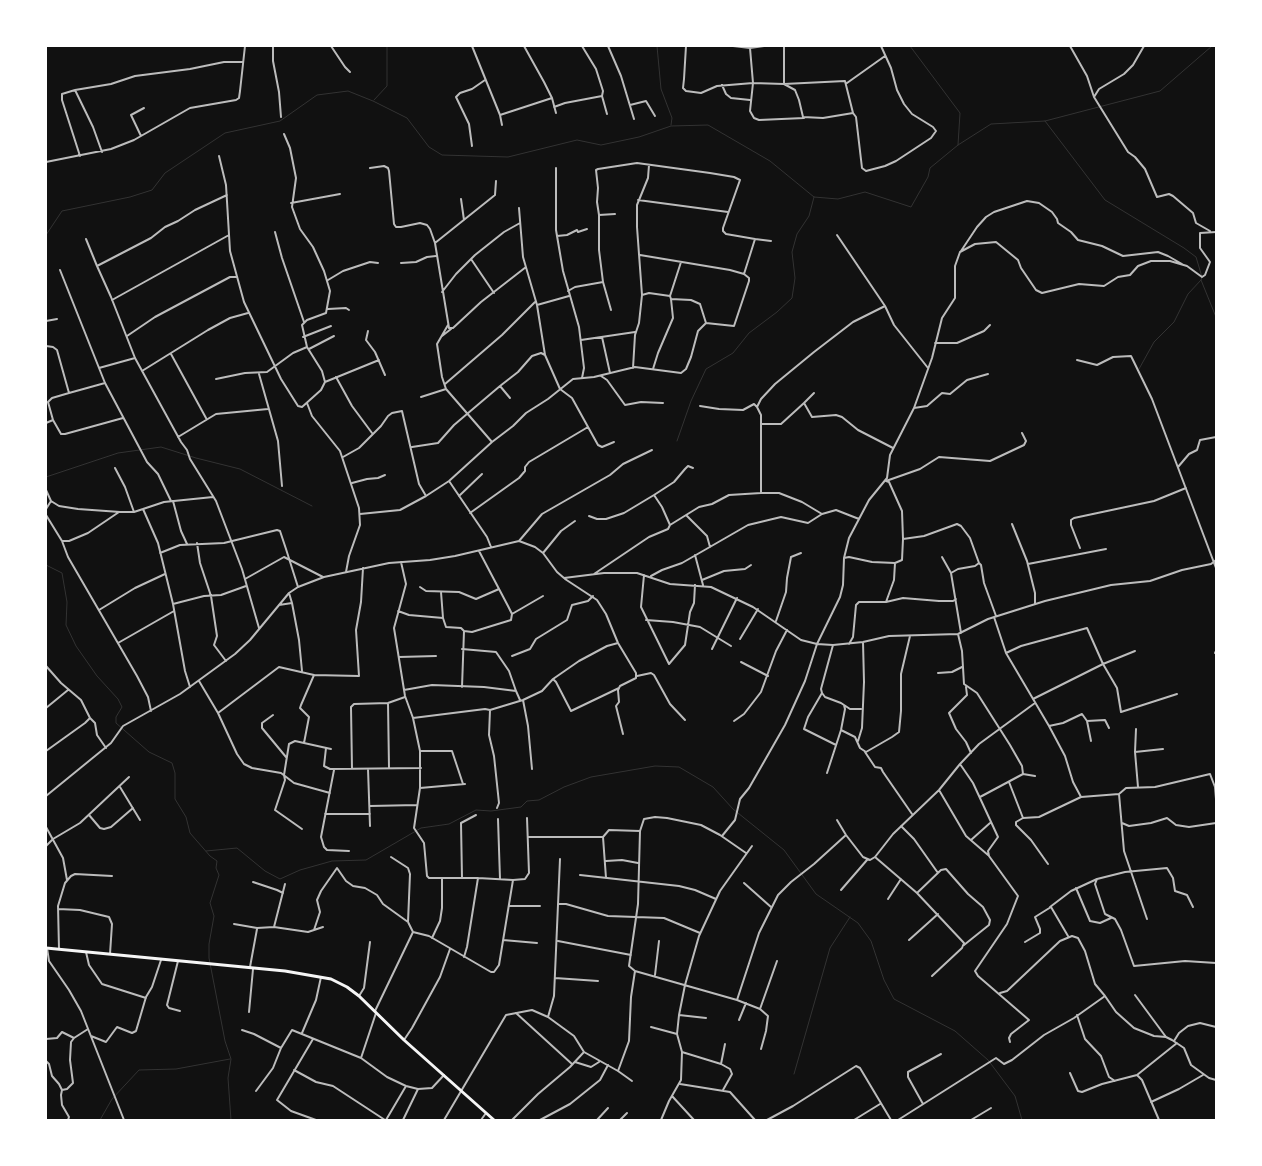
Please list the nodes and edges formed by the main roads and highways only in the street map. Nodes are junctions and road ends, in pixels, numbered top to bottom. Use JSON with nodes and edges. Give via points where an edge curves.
{"nodes":[{"id":1,"x":46,"y":948,"type":"edge"},
{"id":2,"x":494,"y":1120,"type":"edge"}],
"edges":[{"from":1,"to":2,"type":"main road","via":[[251,967],[322,976],[340,982],[359,996]]}]}
